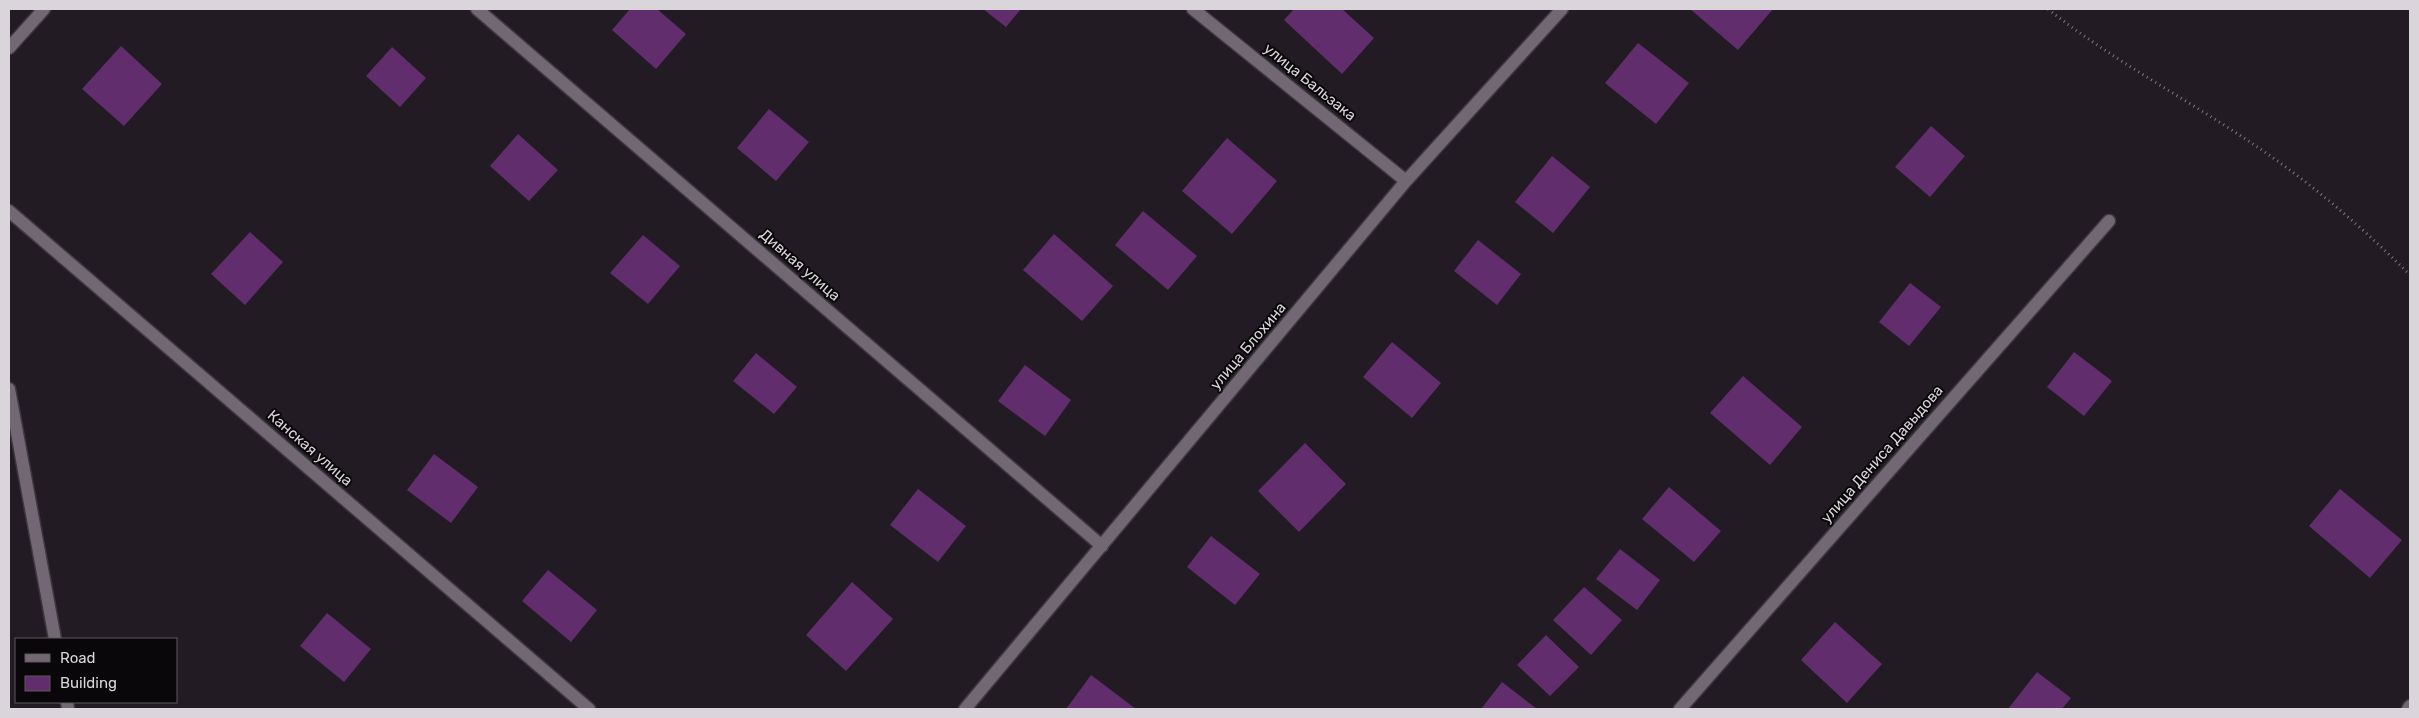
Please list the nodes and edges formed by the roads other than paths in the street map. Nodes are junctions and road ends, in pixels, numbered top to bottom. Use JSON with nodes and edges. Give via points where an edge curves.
{"nodes":[{"id":1,"x":44,"y":9,"type":"edge"},
{"id":2,"x":477,"y":9,"type":"edge"},
{"id":3,"x":1193,"y":9,"type":"edge"},
{"id":4,"x":1562,"y":9,"type":"edge"},
{"id":5,"x":9,"y":48,"type":"edge"},
{"id":6,"x":1406,"y":182,"type":"junction"},
{"id":7,"x":9,"y":211,"type":"edge"},
{"id":8,"x":2109,"y":221,"type":"dead end"},
{"id":9,"x":9,"y":389,"type":"edge"},
{"id":10,"x":1102,"y":546,"type":"junction"},
{"id":11,"x":55,"y":638,"type":"edge"},
{"id":12,"x":589,"y":709,"type":"edge"},
{"id":13,"x":965,"y":709,"type":"edge"},
{"id":14,"x":1680,"y":709,"type":"edge"}],
"edges":[{"from":1,"to":5,"type":"street"},
{"from":2,"to":10,"type":"street","name":"Дивная улица"},
{"from":3,"to":6,"type":"street","name":"улица Бальзака"},
{"from":4,"to":6,"type":"street","name":"улица Блохина"},
{"from":6,"to":10,"type":"street","name":"улица Блохина"},
{"from":7,"to":12,"type":"street","name":"Канская улица"},
{"from":8,"to":14,"type":"street","name":"улица Дениса Давыдова"},
{"from":9,"to":11,"type":"street"},
{"from":10,"to":13,"type":"street","name":"улица Блохина"}]}
